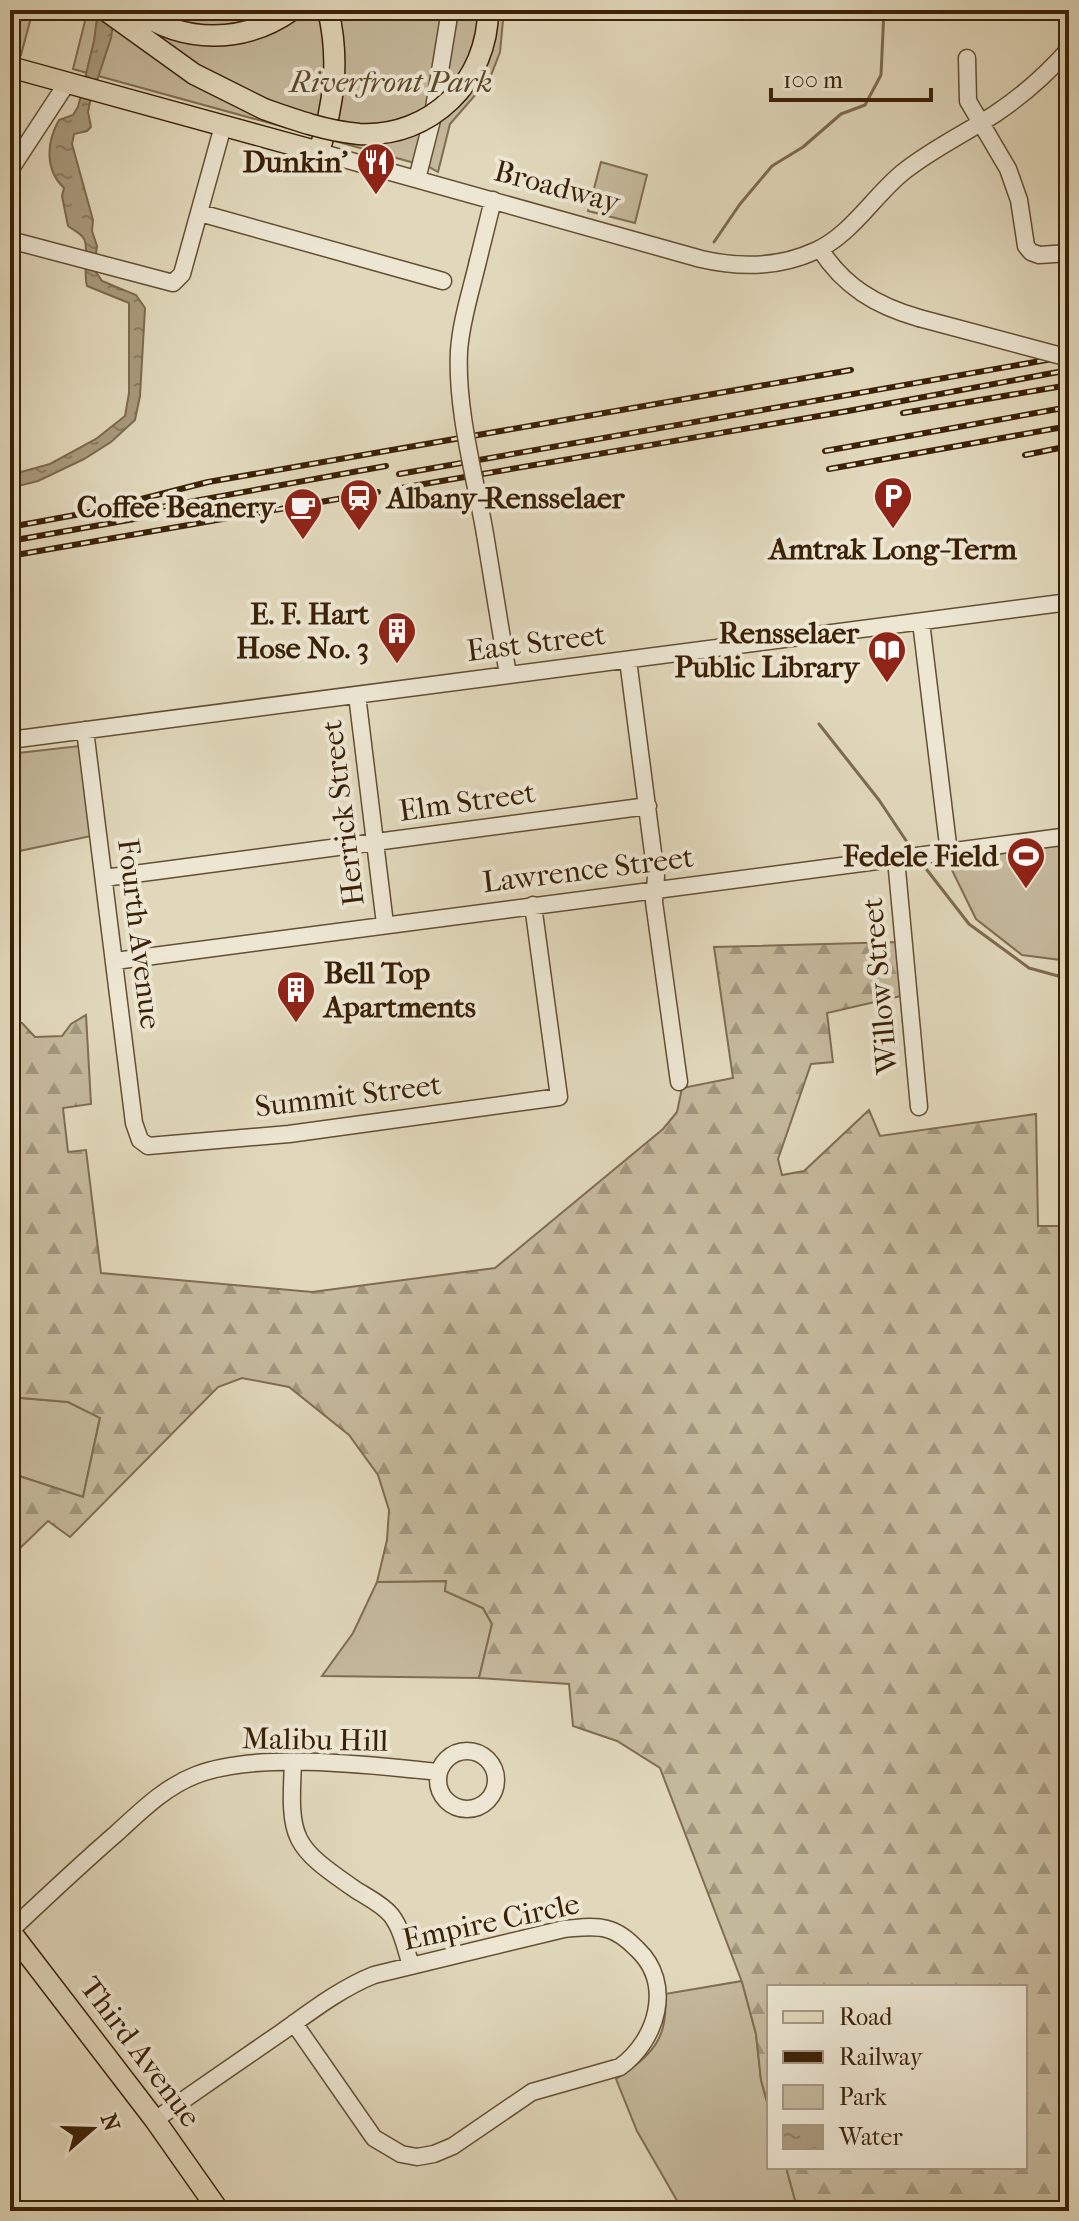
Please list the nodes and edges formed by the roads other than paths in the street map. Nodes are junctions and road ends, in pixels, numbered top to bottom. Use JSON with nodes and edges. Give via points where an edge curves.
{"nodes":[{"id":1,"x":105,"y":10,"type":"edge"},
{"id":2,"x":136,"y":10,"type":"edge"},
{"id":3,"x":292,"y":10,"type":"edge"},
{"id":4,"x":328,"y":10,"type":"edge"},
{"id":5,"x":450,"y":10,"type":"edge"},
{"id":6,"x":488,"y":10,"type":"edge"},
{"id":7,"x":1069,"y":49,"type":"edge"},
{"id":8,"x":967,"y":58,"type":"dead end"},
{"id":9,"x":10,"y":67,"type":"edge"},
{"id":10,"x":69,"y":83,"type":"junction"},
{"id":11,"x":981,"y":123,"type":"junction"},
{"id":12,"x":223,"y":126,"type":"junction"},
{"id":13,"x":319,"y":152,"type":"junction"},
{"id":14,"x":12,"y":162,"type":"edge"},
{"id":15,"x":417,"y":179,"type":"junction"},
{"id":16,"x":493,"y":200,"type":"junction"},
{"id":17,"x":200,"y":213,"type":"junction"},
{"id":18,"x":10,"y":240,"type":"edge"},
{"id":19,"x":820,"y":249,"type":"junction"},
{"id":20,"x":1069,"y":253,"type":"edge"},
{"id":21,"x":443,"y":281,"type":"dead end"},
{"id":22,"x":1069,"y":358,"type":"edge"},
{"id":23,"x":1069,"y":602,"type":"edge"},
{"id":24,"x":921,"y":622,"type":"junction"},
{"id":25,"x":628,"y":660,"type":"junction"},
{"id":26,"x":508,"y":675,"type":"junction"},
{"id":27,"x":357,"y":695,"type":"junction"},
{"id":28,"x":85,"y":730,"type":"junction"},
{"id":29,"x":10,"y":740,"type":"edge"},
{"id":30,"x":648,"y":806,"type":"junction"},
{"id":31,"x":1069,"y":836,"type":"edge"},
{"id":32,"x":375,"y":842,"type":"junction"},
{"id":33,"x":949,"y":853,"type":"junction"},
{"id":34,"x":908,"y":858,"type":"junction"},
{"id":35,"x":104,"y":878,"type":"junction"},
{"id":36,"x":655,"y":890,"type":"junction"},
{"id":37,"x":533,"y":905,"type":"junction"},
{"id":38,"x":385,"y":924,"type":"junction"},
{"id":39,"x":115,"y":961,"type":"junction"},
{"id":40,"x":679,"y":1082,"type":"dead end"},
{"id":41,"x":919,"y":1107,"type":"dead end"},
{"id":42,"x":143,"y":1144,"type":"joint"},
{"id":43,"x":293,"y":1763,"type":"junction"},
{"id":44,"x":438,"y":1772,"type":"dead end"},
{"id":45,"x":10,"y":1931,"type":"edge"},
{"id":46,"x":411,"y":1966,"type":"junction"},
{"id":47,"x":294,"y":2023,"type":"junction"},
{"id":48,"x":155,"y":2120,"type":"junction"},
{"id":49,"x":211,"y":2208,"type":"edge"}],
"edges":[{"from":1,"to":6,"type":"main road","bridge":true,"via":[[178,64],[237,97],[310,124],[368,134],[414,125],[454,99],[480,58]]},
{"from":2,"to":3,"type":"main road","via":[[157,24],[213,36],[251,30]]},
{"from":4,"to":13,"type":"main road","via":[[335,81]]},
{"from":5,"to":15,"type":"street"},
{"from":7,"to":11,"type":"street","via":[[1040,79]]},
{"from":8,"to":11,"type":"street","via":[[966,93]]},
{"from":9,"to":10,"type":"main road","name":"Broadway"},
{"from":10,"to":12,"type":"main road","name":"Broadway"},
{"from":10,"to":14,"type":"street"},
{"from":11,"to":19,"type":"street","via":[[910,167]]},
{"from":11,"to":20,"type":"street","via":[[1011,177],[1028,249],[1039,255]]},
{"from":12,"to":13,"type":"main road","name":"Broadway"},
{"from":12,"to":17,"type":"street"},
{"from":13,"to":15,"type":"street","name":"Broadway"},
{"from":15,"to":16,"type":"street","name":"Broadway"},
{"from":16,"to":19,"type":"street","name":"Broadway","via":[[728,265],[771,264]]},
{"from":16,"to":26,"type":"street","bridge":true,"via":[[463,324],[459,367]]},
{"from":17,"to":18,"type":"street","via":[[182,274],[173,283]]},
{"from":17,"to":21,"type":"street"},
{"from":19,"to":22,"type":"street","bridge":true,"via":[[838,273],[870,299],[919,318]]},
{"from":23,"to":24,"type":"street","name":"East Street"},
{"from":24,"to":25,"type":"street","name":"East Street"},
{"from":24,"to":33,"type":"street"},
{"from":25,"to":26,"type":"street","name":"East Street"},
{"from":25,"to":30,"type":"street"},
{"from":26,"to":27,"type":"street","name":"East Street"},
{"from":27,"to":28,"type":"street","name":"East Street"},
{"from":27,"to":32,"type":"street","name":"Herrick Street"},
{"from":28,"to":29,"type":"street","name":"East Street"},
{"from":28,"to":35,"type":"street","name":"Fourth Avenue"},
{"from":30,"to":32,"type":"street","name":"Elm Street"},
{"from":30,"to":36,"type":"street"},
{"from":31,"to":33,"type":"street","name":"Lawrence Street"},
{"from":32,"to":35,"type":"street","name":"Elm Street"},
{"from":32,"to":38,"type":"street","name":"Herrick Street"},
{"from":33,"to":34,"type":"street","name":"Lawrence Street"},
{"from":34,"to":36,"type":"street","name":"Lawrence Street"},
{"from":34,"to":41,"type":"street","name":"Willow Street"},
{"from":35,"to":39,"type":"street","name":"Fourth Avenue"},
{"from":36,"to":37,"type":"street","name":"Lawrence Street"},
{"from":36,"to":40,"type":"street"},
{"from":37,"to":38,"type":"street","name":"Lawrence Street"},
{"from":37,"to":42,"type":"street","name":"Summit Street","via":[[559,1097],[289,1134]]},
{"from":38,"to":39,"type":"street","name":"Lawrence Street"},
{"from":39,"to":42,"type":"street","name":"Fourth Avenue","via":[[134,1123]]},
{"from":43,"to":44,"type":"street","name":"Malibu Hill"},
{"from":43,"to":45,"type":"street","name":"Malibu Hill","via":[[220,1768],[171,1787]]},
{"from":43,"to":46,"type":"street","via":[[291,1810],[303,1848],[392,1916]]},
{"from":45,"to":48,"type":"main road","name":"Third Avenue"},
{"from":46,"to":47,"type":"street","name":"Empire Circle","via":[[355,1983]]},
{"from":46,"to":47,"type":"street","name":"Empire Circle","via":[[564,1929],[607,1929],[642,1953],[654,1973],[656,2019],[642,2046],[620,2067],[532,2092],[453,2146],[417,2157],[374,2138]]},
{"from":47,"to":48,"type":"street"},
{"from":48,"to":49,"type":"main road","name":"Third Avenue"}]}
